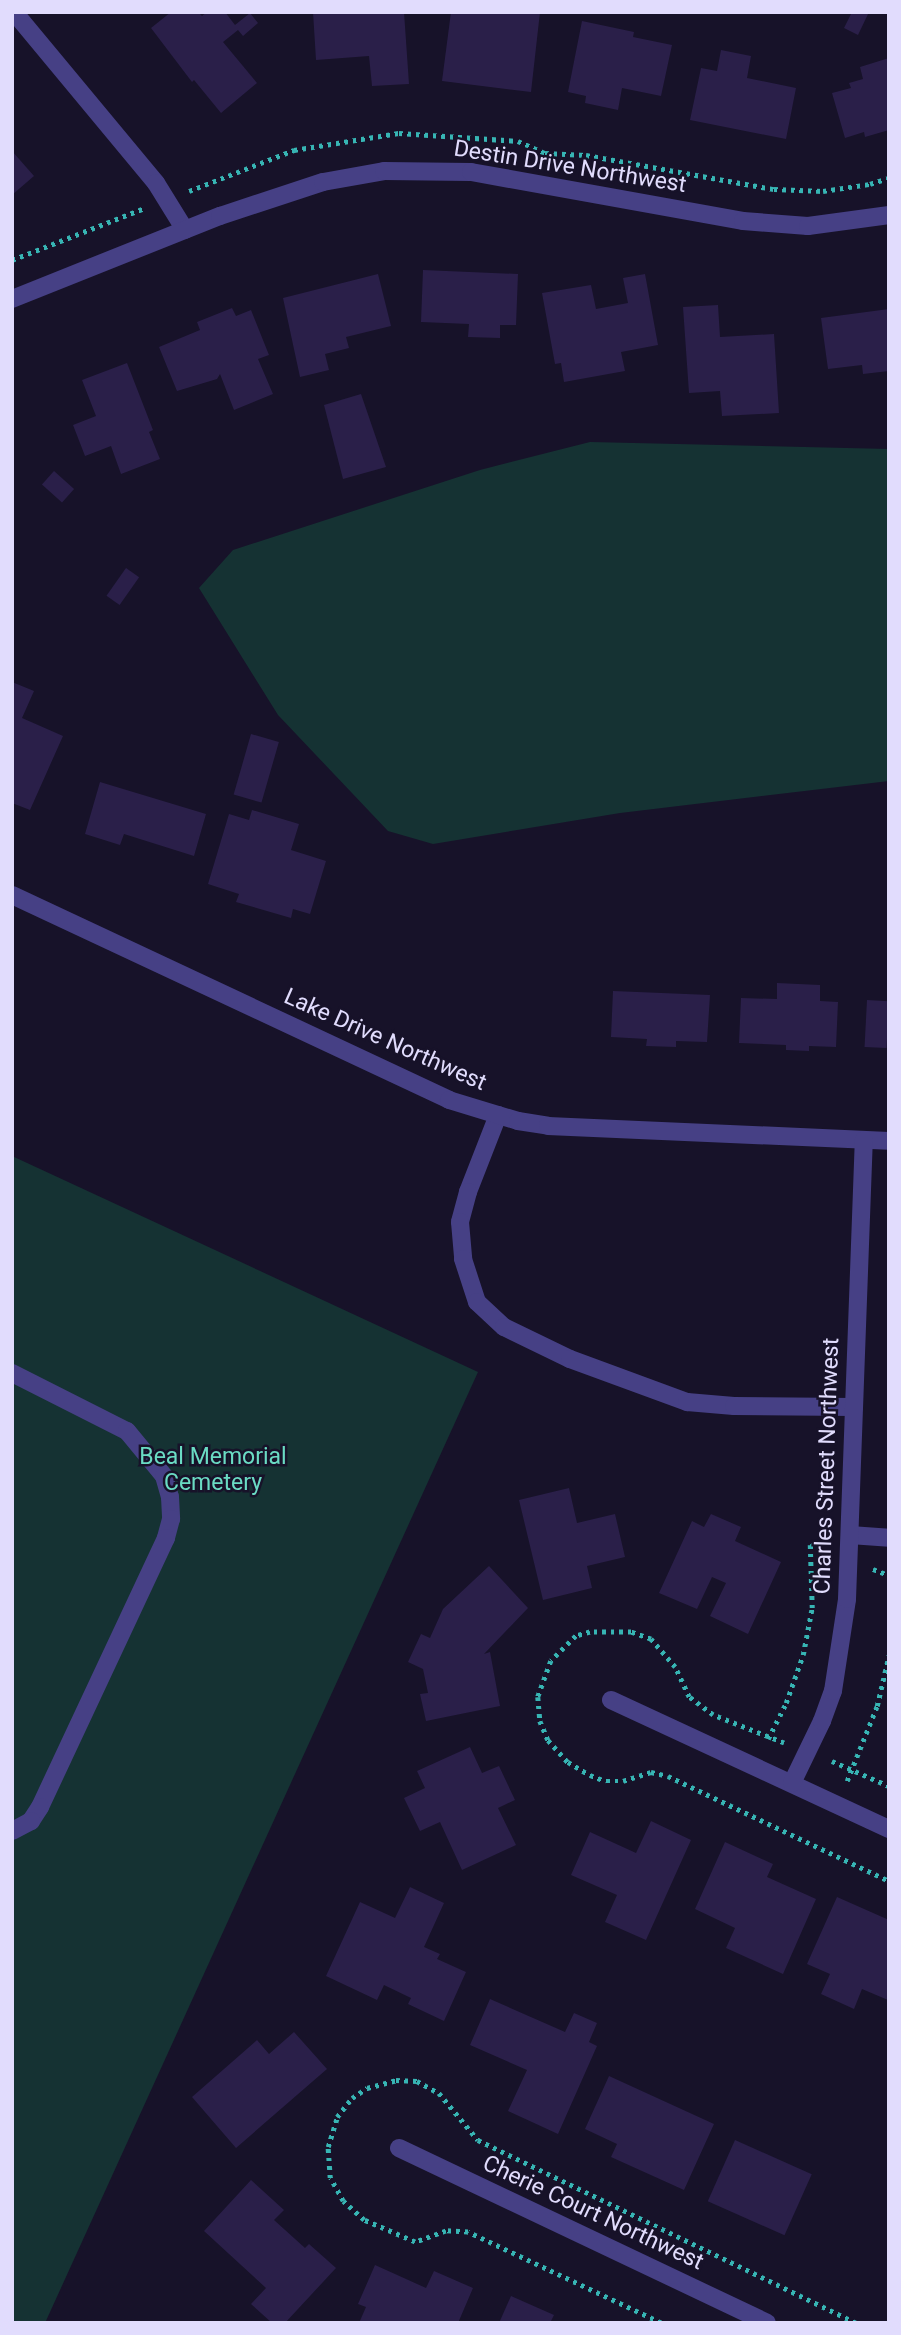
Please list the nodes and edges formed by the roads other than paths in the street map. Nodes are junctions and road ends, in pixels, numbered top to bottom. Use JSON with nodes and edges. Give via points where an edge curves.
{"nodes":[{"id":1,"x":13,"y":12,"type":"edge"},
{"id":2,"x":889,"y":215,"type":"edge"},
{"id":3,"x":185,"y":229,"type":"junction"},
{"id":4,"x":12,"y":299,"type":"edge"},
{"id":5,"x":12,"y":895,"type":"edge"},
{"id":6,"x":498,"y":1115,"type":"junction"},
{"id":7,"x":864,"y":1140,"type":"junction"},
{"id":8,"x":889,"y":1141,"type":"edge"},
{"id":9,"x":12,"y":1373,"type":"edge"},
{"id":10,"x":855,"y":1407,"type":"junction"},
{"id":11,"x":850,"y":1535,"type":"junction"},
{"id":12,"x":889,"y":1538,"type":"edge"},
{"id":13,"x":611,"y":1700,"type":"dead end"},
{"id":14,"x":792,"y":1783,"type":"junction"},
{"id":15,"x":889,"y":1829,"type":"edge"},
{"id":16,"x":12,"y":1830,"type":"edge"},
{"id":17,"x":399,"y":2148,"type":"dead end"},
{"id":18,"x":767,"y":2323,"type":"edge"}],
"edges":[{"from":1,"to":3,"type":"street","via":[[156,183]]},
{"from":2,"to":3,"type":"street","name":"Destin Drive Northwest","via":[[808,226],[743,221],[471,172],[423,169],[323,182]]},
{"from":3,"to":4,"type":"street","name":"Destin Drive Northwest"},
{"from":5,"to":6,"type":"street","name":"Lake Drive Northwest","via":[[449,1100]]},
{"from":6,"to":7,"type":"street","name":"Lake Drive Northwest","via":[[548,1126]]},
{"from":6,"to":10,"type":"street","via":[[460,1222],[463,1259],[477,1302],[505,1327],[570,1359],[687,1402]]},
{"from":7,"to":8,"type":"street","name":"Lake Drive Northwest"},
{"from":7,"to":10,"type":"street","name":"Charles Street Northwest"},
{"from":9,"to":16,"type":"street","via":[[127,1431],[164,1476],[171,1519],[40,1807],[31,1821]]},
{"from":10,"to":11,"type":"street","name":"Charles Street Northwest"},
{"from":11,"to":12,"type":"street"},
{"from":11,"to":14,"type":"street","name":"Charles Street Northwest","via":[[842,1645],[833,1691]]},
{"from":13,"to":14,"type":"street"},
{"from":14,"to":15,"type":"street"},
{"from":17,"to":18,"type":"street","name":"Cherie Court Northwest"}]}
